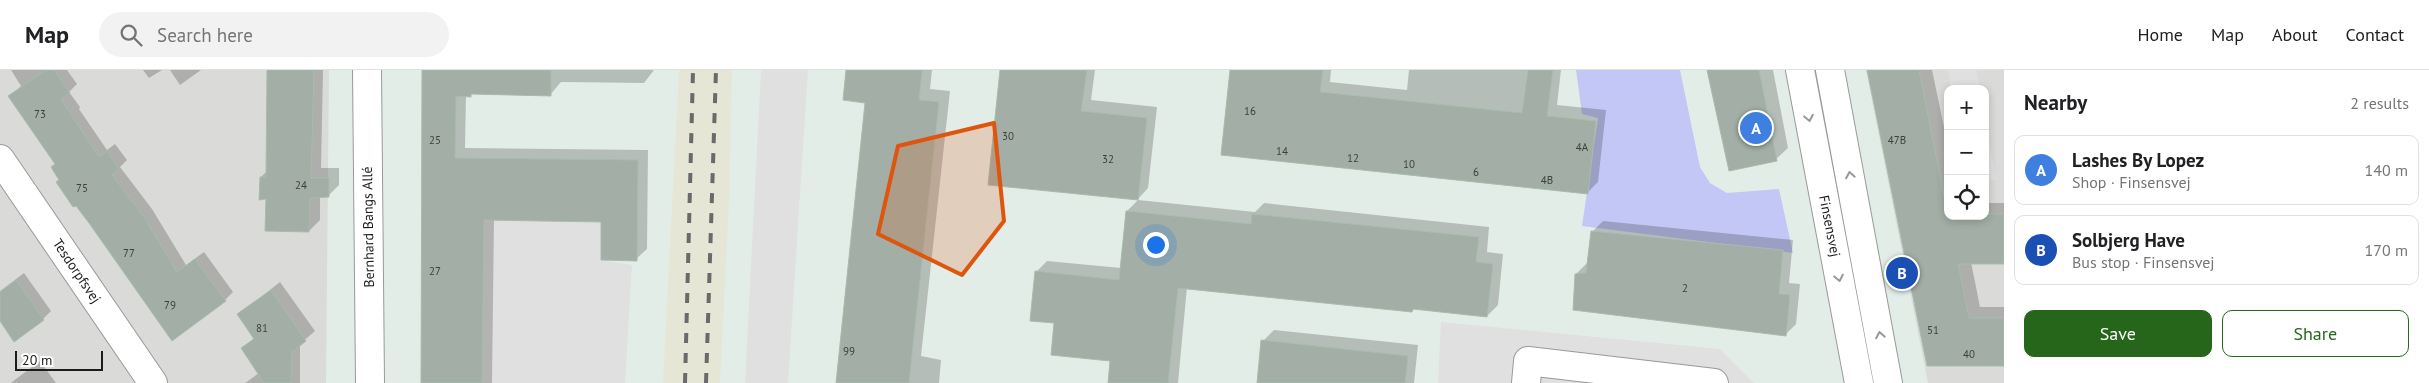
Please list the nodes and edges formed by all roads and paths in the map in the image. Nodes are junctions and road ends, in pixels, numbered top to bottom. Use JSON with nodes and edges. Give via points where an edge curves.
{"nodes":[{"id":1,"x":367,"y":70,"type":"edge"},
{"id":2,"x":1800,"y":70,"type":"edge"},
{"id":3,"x":1830,"y":70,"type":"edge"},
{"id":4,"x":0,"y":159,"type":"edge"},
{"id":5,"x":153,"y":383,"type":"edge"},
{"id":6,"x":370,"y":383,"type":"edge"},
{"id":7,"x":1526,"y":383,"type":"edge"},
{"id":8,"x":1714,"y":383,"type":"edge"},
{"id":9,"x":1859,"y":383,"type":"edge"},
{"id":10,"x":1888,"y":383,"type":"edge"}],
"edges":[{"from":1,"to":6,"type":"street","name":"Bernhard Bangs Allé"},
{"from":2,"to":9,"type":"street","name":"Finsensvej","one_way":true},
{"from":10,"to":3,"type":"street","name":"Finsensvej","one_way":true},
{"from":4,"to":5,"type":"street","name":"Tesdorpfsvej"},
{"from":7,"to":8,"type":"street","via":[[1528,361]]}]}
